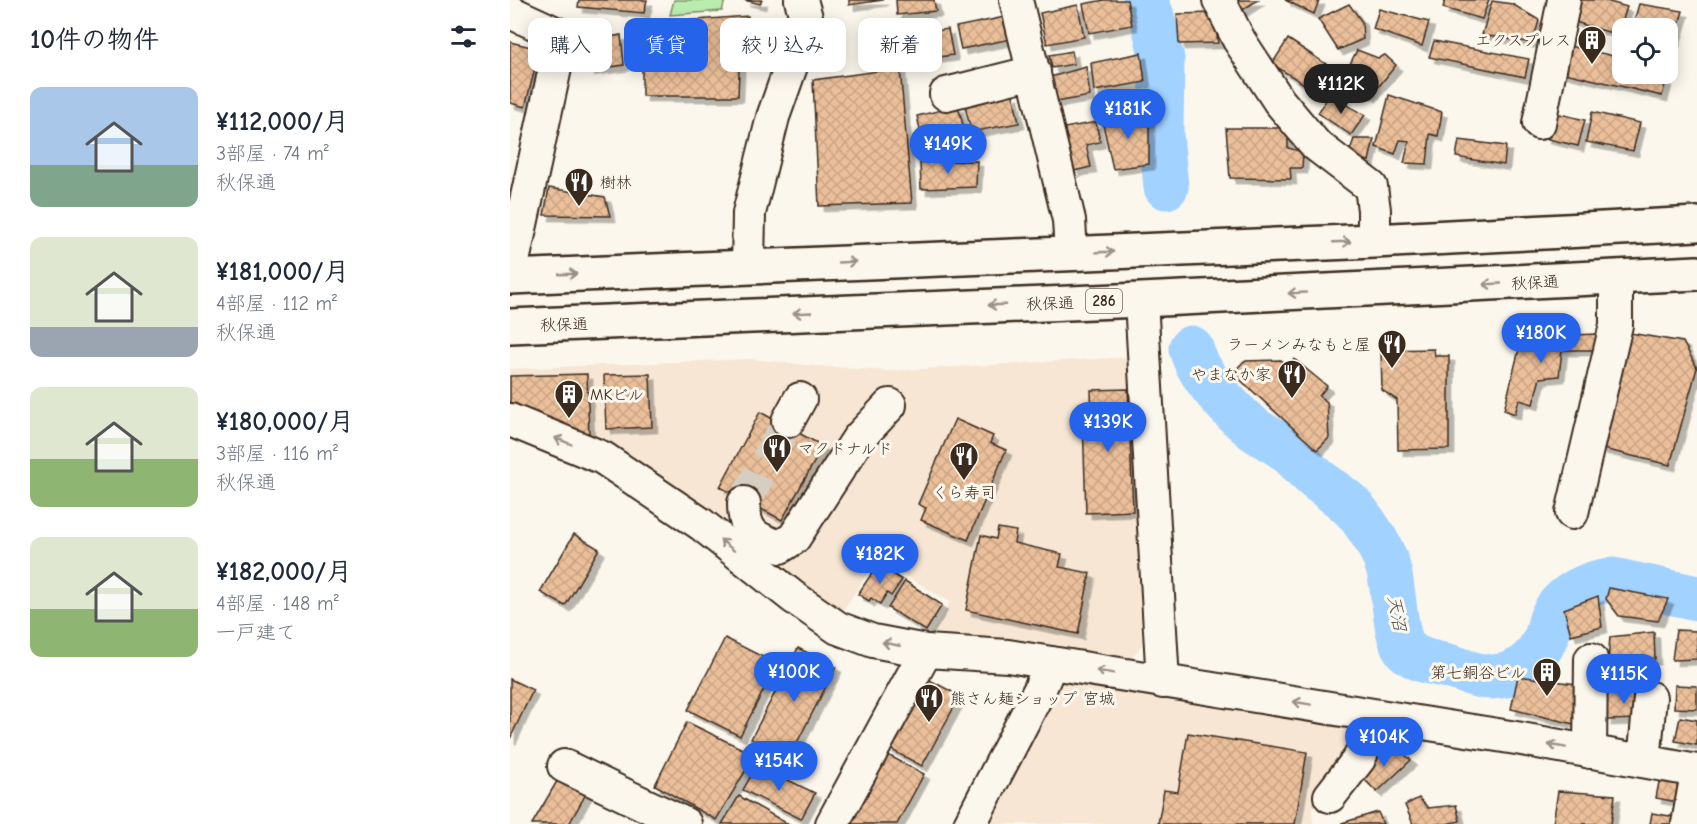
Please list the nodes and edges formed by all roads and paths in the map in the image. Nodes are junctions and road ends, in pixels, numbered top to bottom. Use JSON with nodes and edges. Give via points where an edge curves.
{"nodes":[{"id":1,"x":801,"y":0,"type":"edge"},
{"id":2,"x":1016,"y":0,"type":"edge"},
{"id":3,"x":1220,"y":0,"type":"edge"},
{"id":4,"x":1564,"y":0,"type":"edge"},
{"id":5,"x":510,"y":12,"type":"edge"},
{"id":6,"x":1034,"y":72,"type":"junction"},
{"id":7,"x":946,"y":94,"type":"dead end"},
{"id":8,"x":1539,"y":123,"type":"dead end"},
{"id":9,"x":1697,"y":224,"type":"edge"},
{"id":10,"x":1374,"y":241,"type":"junction"},
{"id":11,"x":1071,"y":253,"type":"junction"},
{"id":12,"x":748,"y":267,"type":"junction"},
{"id":13,"x":1697,"y":273,"type":"edge"},
{"id":14,"x":510,"y":276,"type":"edge"},
{"id":15,"x":1616,"y":278,"type":"junction"},
{"id":16,"x":1141,"y":300,"type":"junction"},
{"id":17,"x":510,"y":326,"type":"edge"},
{"id":18,"x":890,"y":405,"type":"dead end"},
{"id":19,"x":510,"y":420,"type":"edge"},
{"id":20,"x":744,"y":503,"type":"tunnel mouth"},
{"id":21,"x":1572,"y":513,"type":"dead end"},
{"id":22,"x":926,"y":651,"type":"junction"},
{"id":23,"x":1591,"y":658,"type":"dead end"},
{"id":24,"x":1051,"y":663,"type":"junction"},
{"id":25,"x":1163,"y":682,"type":"junction"},
{"id":26,"x":1650,"y":698,"type":"dead end"},
{"id":27,"x":1378,"y":716,"type":"junction"},
{"id":28,"x":1590,"y":752,"type":"junction"},
{"id":29,"x":1644,"y":761,"type":"junction"},
{"id":30,"x":564,"y":765,"type":"dead end"},
{"id":31,"x":1697,"y":772,"type":"edge"},
{"id":32,"x":1330,"y":796,"type":"dead end"},
{"id":33,"x":685,"y":824,"type":"edge"},
{"id":34,"x":832,"y":824,"type":"edge"},
{"id":35,"x":970,"y":824,"type":"edge"},
{"id":36,"x":1688,"y":824,"type":"edge"}],
"edges":[{"from":1,"to":12,"type":"street","via":[[807,21],[773,117],[749,213]]},
{"from":2,"to":6,"type":"street"},
{"from":3,"to":10,"type":"street","via":[[1239,40],[1280,101],[1316,145],[1371,187]]},
{"from":4,"to":8,"type":"street"},
{"from":5,"to":14,"type":"street","via":[[562,36]]},
{"from":6,"to":7,"type":"street"},
{"from":6,"to":11,"type":"street","via":[[1069,220]]},
{"from":9,"to":10,"type":"highway"},
{"from":11,"to":10,"type":"highway","one_way":true},
{"from":12,"to":11,"type":"highway","one_way":true},
{"from":14,"to":12,"type":"highway","one_way":true},
{"from":13,"to":15,"type":"highway","name":"秋保通","number":"286"},
{"from":15,"to":16,"type":"highway","name":"秋保通","number":"286","one_way":true},
{"from":15,"to":21,"type":"street","via":[[1616,325]]},
{"from":16,"to":17,"type":"highway","name":"秋保通","number":"286","one_way":true},
{"from":16,"to":25,"type":"street"},
{"from":18,"to":20,"type":"street","via":[[858,439],[794,538],[780,547],[762,541],[744,520]]},
{"from":22,"to":19,"type":"street","one_way":true,"via":[[873,641],[838,628],[701,524],[603,458]]},
{"from":22,"to":24,"type":"street"},
{"from":22,"to":34,"type":"street"},
{"from":23,"to":28,"type":"street"},
{"from":25,"to":24,"type":"street","one_way":true},
{"from":24,"to":35,"type":"street"},
{"from":27,"to":25,"type":"street","one_way":true},
{"from":26,"to":29,"type":"street"},
{"from":28,"to":27,"type":"street","one_way":true},
{"from":27,"to":32,"type":"street","via":[[1359,759]]},
{"from":28,"to":29,"type":"street"},
{"from":29,"to":31,"type":"street"},
{"from":30,"to":33,"type":"street"},
{"from":31,"to":36,"type":"street"}]}
